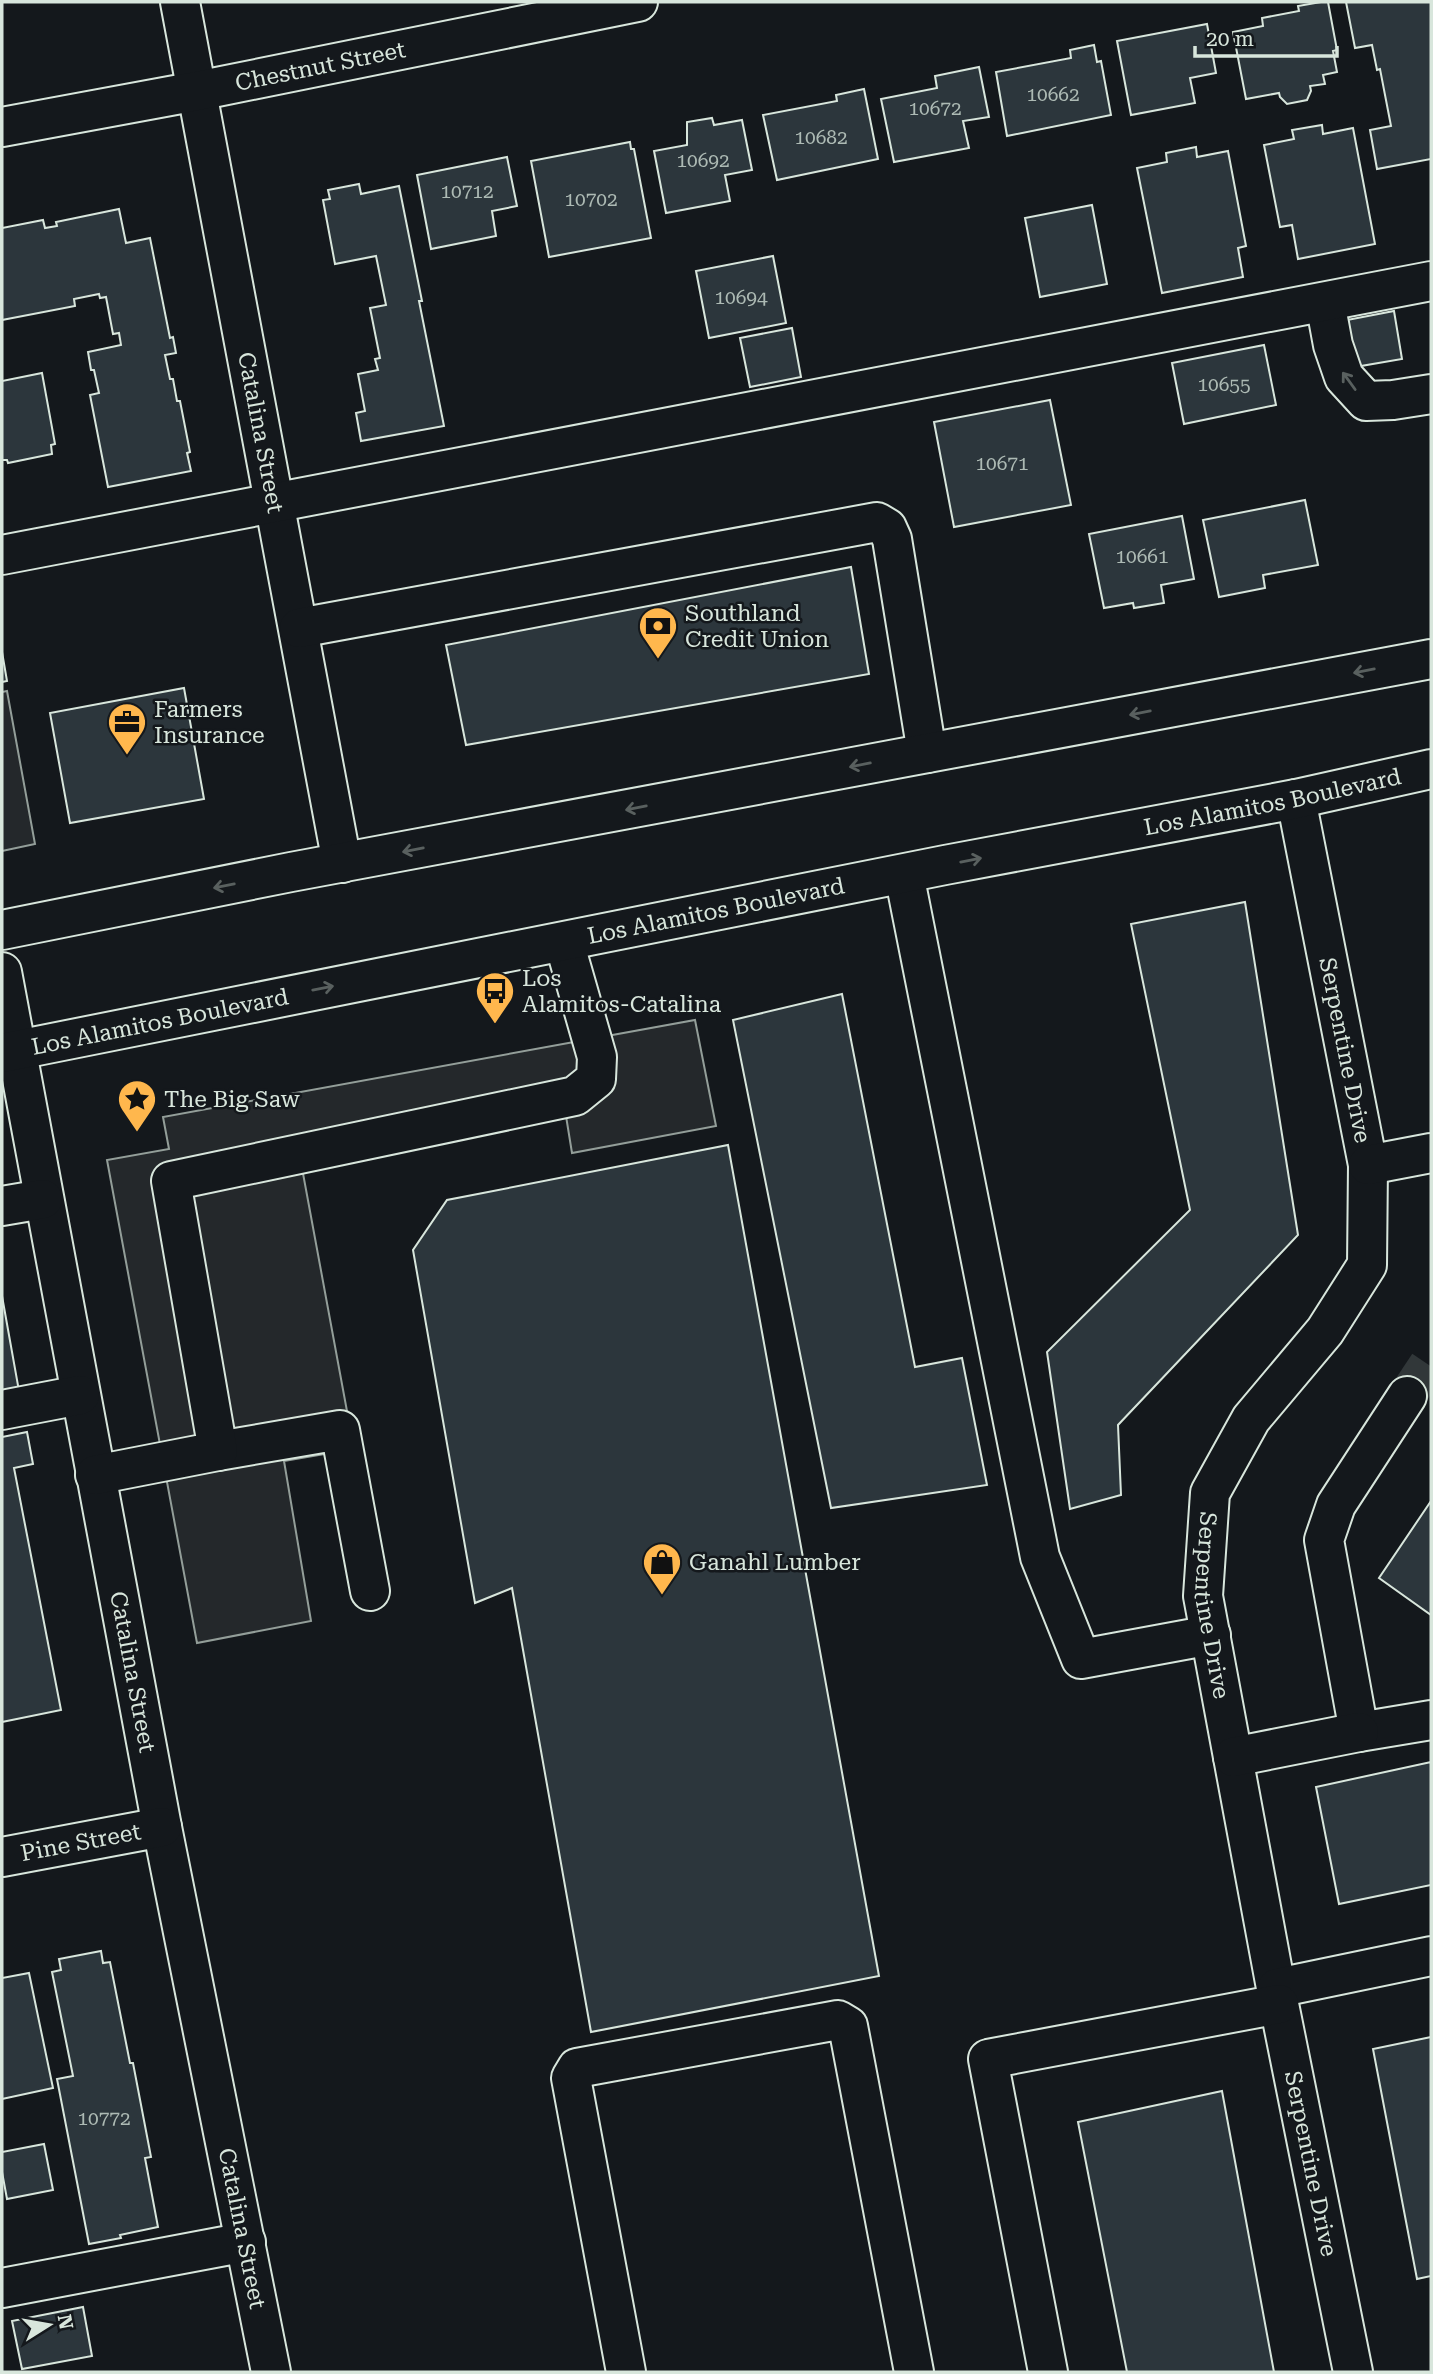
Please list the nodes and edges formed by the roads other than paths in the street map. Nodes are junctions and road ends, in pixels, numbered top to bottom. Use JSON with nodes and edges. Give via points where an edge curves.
{"nodes":[{"id":1,"x":180,"y":2,"type":"edge"},
{"id":2,"x":638,"y":2,"type":"edge"},
{"id":3,"x":197,"y":91,"type":"junction"},
{"id":4,"x":2,"y":127,"type":"edge"},
{"id":5,"x":1431,"y":281,"type":"edge"},
{"id":6,"x":1325,"y":302,"type":"junction"},
{"id":7,"x":1431,"y":394,"type":"edge"},
{"id":8,"x":276,"y":504,"type":"junction"},
{"id":9,"x":2,"y":555,"type":"edge"},
{"id":10,"x":299,"y":628,"type":"junction"},
{"id":11,"x":1431,"y":659,"type":"edge"},
{"id":12,"x":927,"y":753,"type":"junction"},
{"id":13,"x":1431,"y":769,"type":"edge"},
{"id":14,"x":1296,"y":799,"type":"junction"},
{"id":15,"x":342,"y":863,"type":"junction"},
{"id":16,"x":904,"y":874,"type":"junction"},
{"id":17,"x":2,"y":930,"type":"edge"},
{"id":18,"x":564,"y":942,"type":"junction"},
{"id":19,"x":2,"y":972,"type":"edge"},
{"id":20,"x":9,"y":1051,"type":"edge"},
{"id":21,"x":1431,"y":1153,"type":"edge"},
{"id":22,"x":1368,"y":1165,"type":"junction"},
{"id":23,"x":43,"y":1199,"type":"junction"},
{"id":24,"x":2,"y":1206,"type":"edge"},
{"id":25,"x":80,"y":1395,"type":"junction"},
{"id":26,"x":1407,"y":1396,"type":"tunnel mouth"},
{"id":27,"x":2,"y":1410,"type":"edge"},
{"id":28,"x":218,"y":1451,"type":"junction"},
{"id":29,"x":95,"y":1475,"type":"junction"},
{"id":30,"x":370,"y":1591,"type":"dead end"},
{"id":31,"x":1210,"y":1635,"type":"junction"},
{"id":32,"x":1431,"y":1720,"type":"edge"},
{"id":33,"x":1359,"y":1732,"type":"junction"},
{"id":34,"x":1233,"y":1757,"type":"junction"},
{"id":35,"x":162,"y":1827,"type":"junction"},
{"id":36,"x":2,"y":1857,"type":"edge"},
{"id":37,"x":1431,"y":1956,"type":"edge"},
{"id":38,"x":1278,"y":1996,"type":"junction"},
{"id":39,"x":246,"y":2242,"type":"junction"},
{"id":40,"x":2,"y":2288,"type":"edge"},
{"id":41,"x":271,"y":2372,"type":"edge"},
{"id":42,"x":626,"y":2372,"type":"edge"},
{"id":43,"x":914,"y":2372,"type":"edge"},
{"id":44,"x":1048,"y":2372,"type":"edge"},
{"id":45,"x":1353,"y":2372,"type":"edge"}],
"edges":[{"from":1,"to":3,"type":"street","name":"Catalina Street"},
{"from":2,"to":3,"type":"street","name":"Chestnut Street"},
{"from":3,"to":4,"type":"street","name":"Chestnut Street"},
{"from":3,"to":8,"type":"street","name":"Catalina Street"},
{"from":5,"to":6,"type":"street"},
{"from":7,"to":6,"type":"street","one_way":true,"via":[[1366,401],[1343,377]]},
{"from":6,"to":8,"type":"street"},
{"from":8,"to":9,"type":"street"},
{"from":8,"to":10,"type":"street","name":"Catalina Street"},
{"from":10,"to":12,"type":"street","via":[[877,522],[887,528],[892,539]]},
{"from":10,"to":15,"type":"street","name":"Catalina Street"},
{"from":11,"to":12,"type":"street","one_way":true},
{"from":12,"to":15,"type":"street","one_way":true},
{"from":13,"to":14,"type":"street","name":"Los Alamitos Boulevard"},
{"from":16,"to":14,"type":"street","name":"Los Alamitos Boulevard","one_way":true},
{"from":14,"to":22,"type":"street","name":"Serpentine Drive"},
{"from":15,"to":17,"type":"street","one_way":true},
{"from":16,"to":18,"type":"street","name":"Los Alamitos Boulevard"},
{"from":16,"to":31,"type":"street","via":[[1040,1557],[1081,1660]]},
{"from":20,"to":18,"type":"street","name":"Los Alamitos Boulevard","one_way":true},
{"from":18,"to":28,"type":"street","via":[[597,1057],[596,1079],[575,1096],[171,1181]]},
{"from":19,"to":20,"type":"street","name":"Catalina Street"},
{"from":20,"to":23,"type":"street","name":"Catalina Street"},
{"from":21,"to":22,"type":"street"},
{"from":22,"to":31,"type":"street","name":"Serpentine Drive","via":[[1367,1265],[1325,1331],[1251,1419],[1210,1493],[1203,1596]]},
{"from":23,"to":24,"type":"street"},
{"from":23,"to":25,"type":"street","name":"Catalina Street"},
{"from":25,"to":27,"type":"street"},
{"from":25,"to":29,"type":"street","name":"Catalina Street"},
{"from":26,"to":33,"type":"street","via":[[1335,1504],[1324,1540]]},
{"from":28,"to":29,"type":"street"},
{"from":28,"to":30,"type":"street","via":[[340,1430]]},
{"from":29,"to":35,"type":"street","name":"Catalina Street"},
{"from":31,"to":34,"type":"street","name":"Serpentine Drive"},
{"from":32,"to":33,"type":"street"},
{"from":33,"to":34,"type":"street"},
{"from":34,"to":38,"type":"street","name":"Serpentine Drive"},
{"from":35,"to":36,"type":"street","name":"Pine Street"},
{"from":35,"to":39,"type":"street","name":"Catalina Street"},
{"from":37,"to":38,"type":"street"},
{"from":38,"to":44,"type":"street","via":[[988,2059]]},
{"from":38,"to":45,"type":"street","name":"Serpentine Drive"},
{"from":39,"to":40,"type":"street"},
{"from":39,"to":41,"type":"street","name":"Catalina Street"},
{"from":42,"to":43,"type":"street","via":[[570,2078],[576,2068],[838,2020],[848,2026]]}]}
